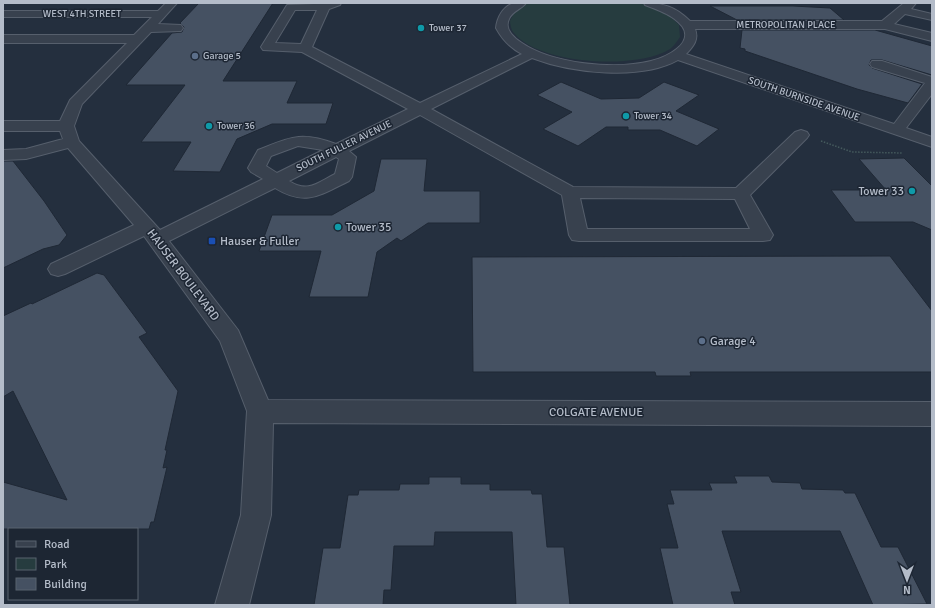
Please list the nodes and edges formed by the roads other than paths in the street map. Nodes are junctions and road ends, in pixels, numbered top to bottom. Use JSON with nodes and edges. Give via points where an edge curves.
{"nodes":[{"id":1,"x":172,"y":3,"type":"edge"},
{"id":2,"x":520,"y":3,"type":"edge"},
{"id":3,"x":650,"y":3,"type":"edge"},
{"id":4,"x":330,"y":5,"type":"edge"},
{"id":5,"x":669,"y":6,"type":"edge"},
{"id":6,"x":907,"y":6,"type":"edge"},
{"id":7,"x":3,"y":14,"type":"edge"},
{"id":8,"x":161,"y":14,"type":"junction"},
{"id":9,"x":932,"y":17,"type":"edge"},
{"id":10,"x":885,"y":25,"type":"junction"},
{"id":11,"x":687,"y":26,"type":"junction"},
{"id":12,"x":148,"y":28,"type":"junction"},
{"id":13,"x":177,"y":28,"type":"dead end"},
{"id":14,"x":932,"y":37,"type":"edge"},
{"id":15,"x":3,"y":39,"type":"edge"},
{"id":16,"x":44,"y":39,"type":"junction"},
{"id":17,"x":137,"y":39,"type":"junction"},
{"id":18,"x":305,"y":48,"type":"junction"},
{"id":19,"x":682,"y":50,"type":"junction"},
{"id":20,"x":17,"y":51,"type":"dead end"},
{"id":21,"x":531,"y":54,"type":"junction"},
{"id":22,"x":877,"y":64,"type":"dead end"},
{"id":23,"x":932,"y":81,"type":"edge"},
{"id":24,"x":932,"y":84,"type":"edge"},
{"id":25,"x":420,"y":109,"type":"junction"},
{"id":26,"x":3,"y":126,"type":"edge"},
{"id":27,"x":909,"y":127,"type":"junction"},
{"id":28,"x":69,"y":134,"type":"junction"},
{"id":29,"x":801,"y":135,"type":"road end"},
{"id":30,"x":932,"y":142,"type":"edge"},
{"id":31,"x":932,"y":147,"type":"edge"},
{"id":32,"x":336,"y":150,"type":"junction"},
{"id":33,"x":3,"y":155,"type":"edge"},
{"id":34,"x":277,"y":179,"type":"junction"},
{"id":35,"x":570,"y":192,"type":"junction"},
{"id":36,"x":741,"y":194,"type":"junction"},
{"id":37,"x":152,"y":233,"type":"junction"},
{"id":38,"x":58,"y":269,"type":"dead end"},
{"id":39,"x":260,"y":411,"type":"junction"},
{"id":40,"x":932,"y":414,"type":"edge"},
{"id":41,"x":232,"y":605,"type":"edge"}],
"edges":[{"from":1,"to":8,"type":"street"},
{"from":2,"to":21,"type":"street","via":[[503,16],[501,28],[510,41]]},
{"from":3,"to":5,"type":"street"},
{"from":4,"to":18,"type":"street"},
{"from":4,"to":18,"type":"street","via":[[292,7],[267,47]]},
{"from":5,"to":11,"type":"street"},
{"from":6,"to":9,"type":"street"},
{"from":6,"to":10,"type":"street"},
{"from":7,"to":8,"type":"street","name":"WEST 4TH STREET"},
{"from":8,"to":12,"type":"street"},
{"from":10,"to":11,"type":"street","name":"METROPOLITAN PLACE"},
{"from":10,"to":14,"type":"street","name":"METROPOLITAN PLACE"},
{"from":11,"to":19,"type":"street","via":[[691,36]]},
{"from":12,"to":13,"type":"street"},
{"from":12,"to":17,"type":"street"},
{"from":15,"to":16,"type":"street"},
{"from":16,"to":17,"type":"street"},
{"from":16,"to":20,"type":"street"},
{"from":17,"to":28,"type":"street","via":[[75,103]]},
{"from":18,"to":25,"type":"street"},
{"from":19,"to":21,"type":"street","via":[[664,61],[648,65],[604,68],[565,64]]},
{"from":19,"to":27,"type":"street","name":"SOUTH BURNSIDE AVENUE"},
{"from":21,"to":25,"type":"street","name":"SOUTH FULLER AVENUE"},
{"from":22,"to":23,"type":"street"},
{"from":24,"to":27,"type":"street"},
{"from":25,"to":32,"type":"street","name":"SOUTH FULLER AVENUE"},
{"from":25,"to":35,"type":"street"},
{"from":26,"to":28,"type":"street"},
{"from":27,"to":30,"type":"street","name":"SOUTH BURNSIDE AVENUE"},
{"from":27,"to":31,"type":"street"},
{"from":28,"to":33,"type":"street","via":[[26,154]]},
{"from":28,"to":37,"type":"street","name":"HAUSER BOULEVARD"},
{"from":29,"to":36,"type":"street"},
{"from":32,"to":34,"type":"street","name":"SOUTH FULLER AVENUE"},
{"from":32,"to":34,"type":"street","via":[[348,157],[343,177],[309,193],[293,191]]},
{"from":32,"to":34,"type":"street","via":[[318,142],[296,141],[264,153],[257,168]]},
{"from":34,"to":37,"type":"street","name":"SOUTH FULLER AVENUE"},
{"from":35,"to":36,"type":"street"},
{"from":35,"to":36,"type":"street","via":[[579,235],[763,235]]},
{"from":37,"to":38,"type":"street","name":"SOUTH FULLER AVENUE"},
{"from":37,"to":39,"type":"street","name":"HAUSER BOULEVARD","via":[[230,337]]},
{"from":39,"to":40,"type":"street","name":"COLGATE AVENUE"},
{"from":39,"to":41,"type":"street","name":"HAUSER BOULEVARD","via":[[256,515]]}]}
